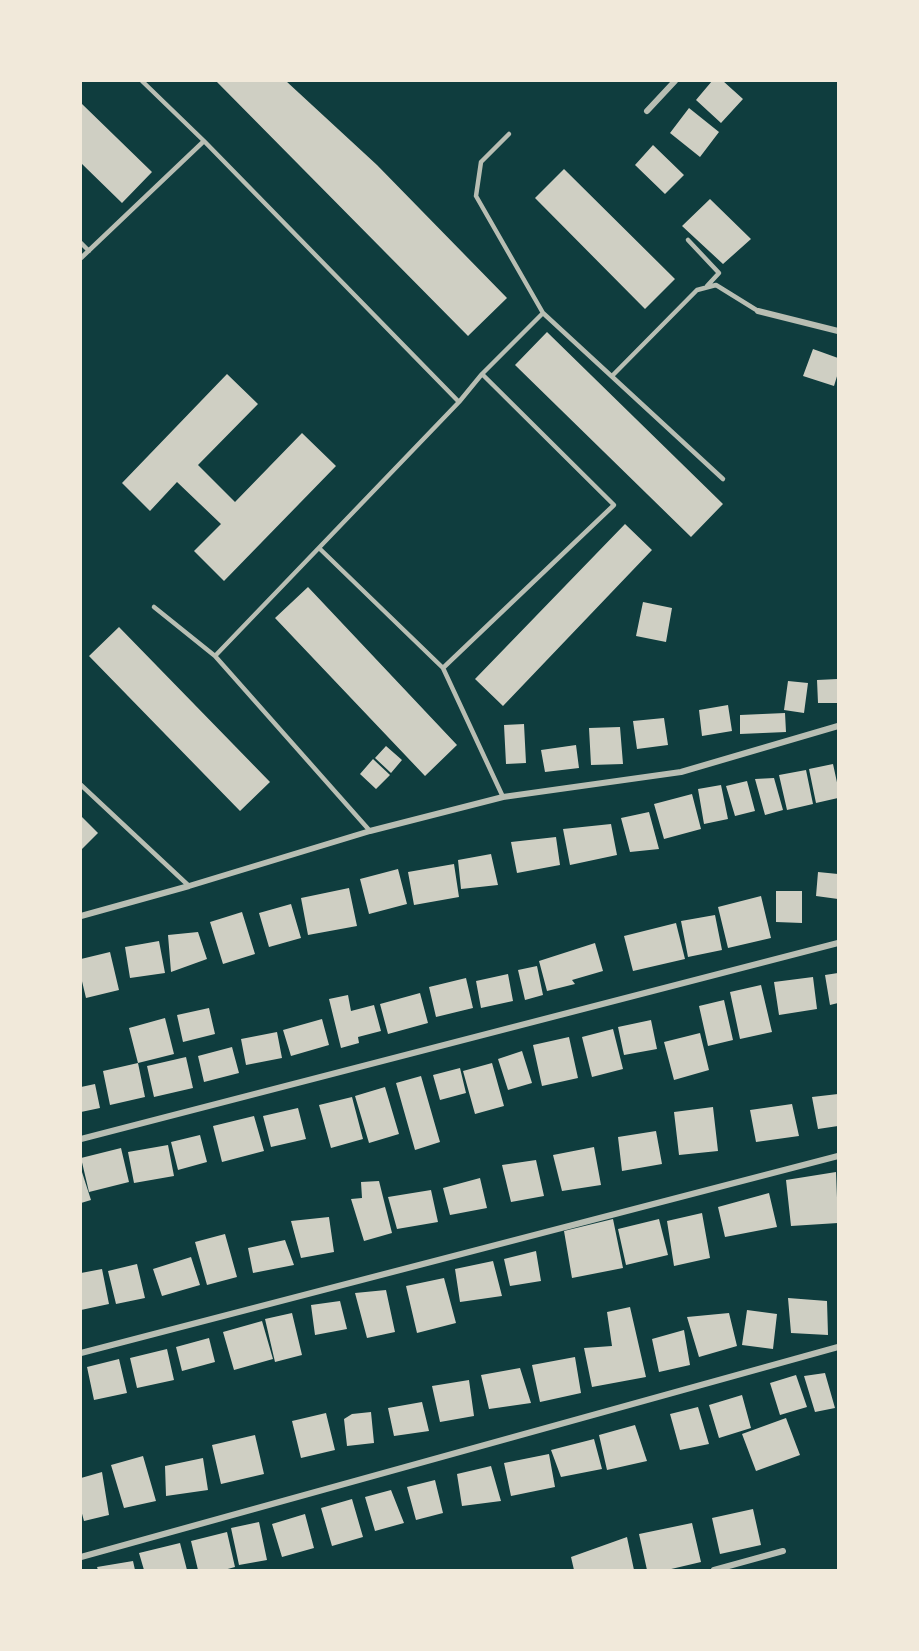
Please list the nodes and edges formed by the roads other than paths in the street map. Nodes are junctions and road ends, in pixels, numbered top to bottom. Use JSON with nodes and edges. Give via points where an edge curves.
{"nodes":[{"id":1,"x":142,"y":81,"type":"edge"},
{"id":2,"x":675,"y":81,"type":"edge"},
{"id":3,"x":647,"y":111,"type":"dead end"},
{"id":4,"x":509,"y":134,"type":"dead end"},
{"id":5,"x":204,"y":141,"type":"junction"},
{"id":6,"x":688,"y":240,"type":"dead end"},
{"id":7,"x":81,"y":243,"type":"edge"},
{"id":8,"x":89,"y":251,"type":"junction"},
{"id":9,"x":81,"y":258,"type":"edge"},
{"id":10,"x":705,"y":288,"type":"junction"},
{"id":11,"x":758,"y":311,"type":"joint"},
{"id":12,"x":543,"y":313,"type":"junction"},
{"id":13,"x":838,"y":331,"type":"edge"},
{"id":14,"x":483,"y":374,"type":"junction"},
{"id":15,"x":612,"y":376,"type":"junction"},
{"id":16,"x":459,"y":402,"type":"junction"},
{"id":17,"x":723,"y":479,"type":"dead end"},
{"id":18,"x":319,"y":548,"type":"junction"},
{"id":19,"x":154,"y":607,"type":"dead end"},
{"id":20,"x":215,"y":656,"type":"junction"},
{"id":21,"x":443,"y":668,"type":"junction"},
{"id":22,"x":838,"y":726,"type":"edge"},
{"id":23,"x":81,"y":785,"type":"edge"},
{"id":24,"x":503,"y":797,"type":"junction"},
{"id":25,"x":370,"y":831,"type":"junction"},
{"id":26,"x":189,"y":886,"type":"junction"},
{"id":27,"x":81,"y":916,"type":"edge"},
{"id":28,"x":838,"y":943,"type":"edge"},
{"id":29,"x":81,"y":1139,"type":"edge"},
{"id":30,"x":838,"y":1156,"type":"edge"},
{"id":31,"x":838,"y":1347,"type":"edge"},
{"id":32,"x":81,"y":1353,"type":"edge"},
{"id":33,"x":783,"y":1551,"type":"dead end"},
{"id":34,"x":81,"y":1557,"type":"edge"},
{"id":35,"x":714,"y":1570,"type":"edge"}],
"edges":[{"from":1,"to":5,"type":"lane"},
{"from":2,"to":3,"type":"street"},
{"from":4,"to":12,"type":"lane","via":[[481,162],[476,195]]},
{"from":5,"to":8,"type":"lane"},
{"from":5,"to":16,"type":"lane"},
{"from":6,"to":10,"type":"lane","via":[[719,273]]},
{"from":7,"to":8,"type":"lane"},
{"from":8,"to":9,"type":"lane"},
{"from":10,"to":11,"type":"lane","via":[[716,285]]},
{"from":10,"to":15,"type":"lane","via":[[697,290]]},
{"from":11,"to":13,"type":"street"},
{"from":12,"to":14,"type":"lane"},
{"from":12,"to":15,"type":"lane"},
{"from":14,"to":16,"type":"lane"},
{"from":14,"to":21,"type":"lane","via":[[614,505]]},
{"from":15,"to":17,"type":"lane"},
{"from":16,"to":18,"type":"lane"},
{"from":18,"to":20,"type":"lane"},
{"from":18,"to":21,"type":"lane"},
{"from":19,"to":20,"type":"lane"},
{"from":20,"to":25,"type":"lane"},
{"from":21,"to":24,"type":"lane"},
{"from":22,"to":24,"type":"street","via":[[681,772]]},
{"from":23,"to":26,"type":"lane"},
{"from":24,"to":25,"type":"street"},
{"from":25,"to":26,"type":"street"},
{"from":26,"to":27,"type":"street"},
{"from":28,"to":29,"type":"street"},
{"from":30,"to":32,"type":"street"},
{"from":31,"to":34,"type":"street"},
{"from":33,"to":35,"type":"street"}]}
